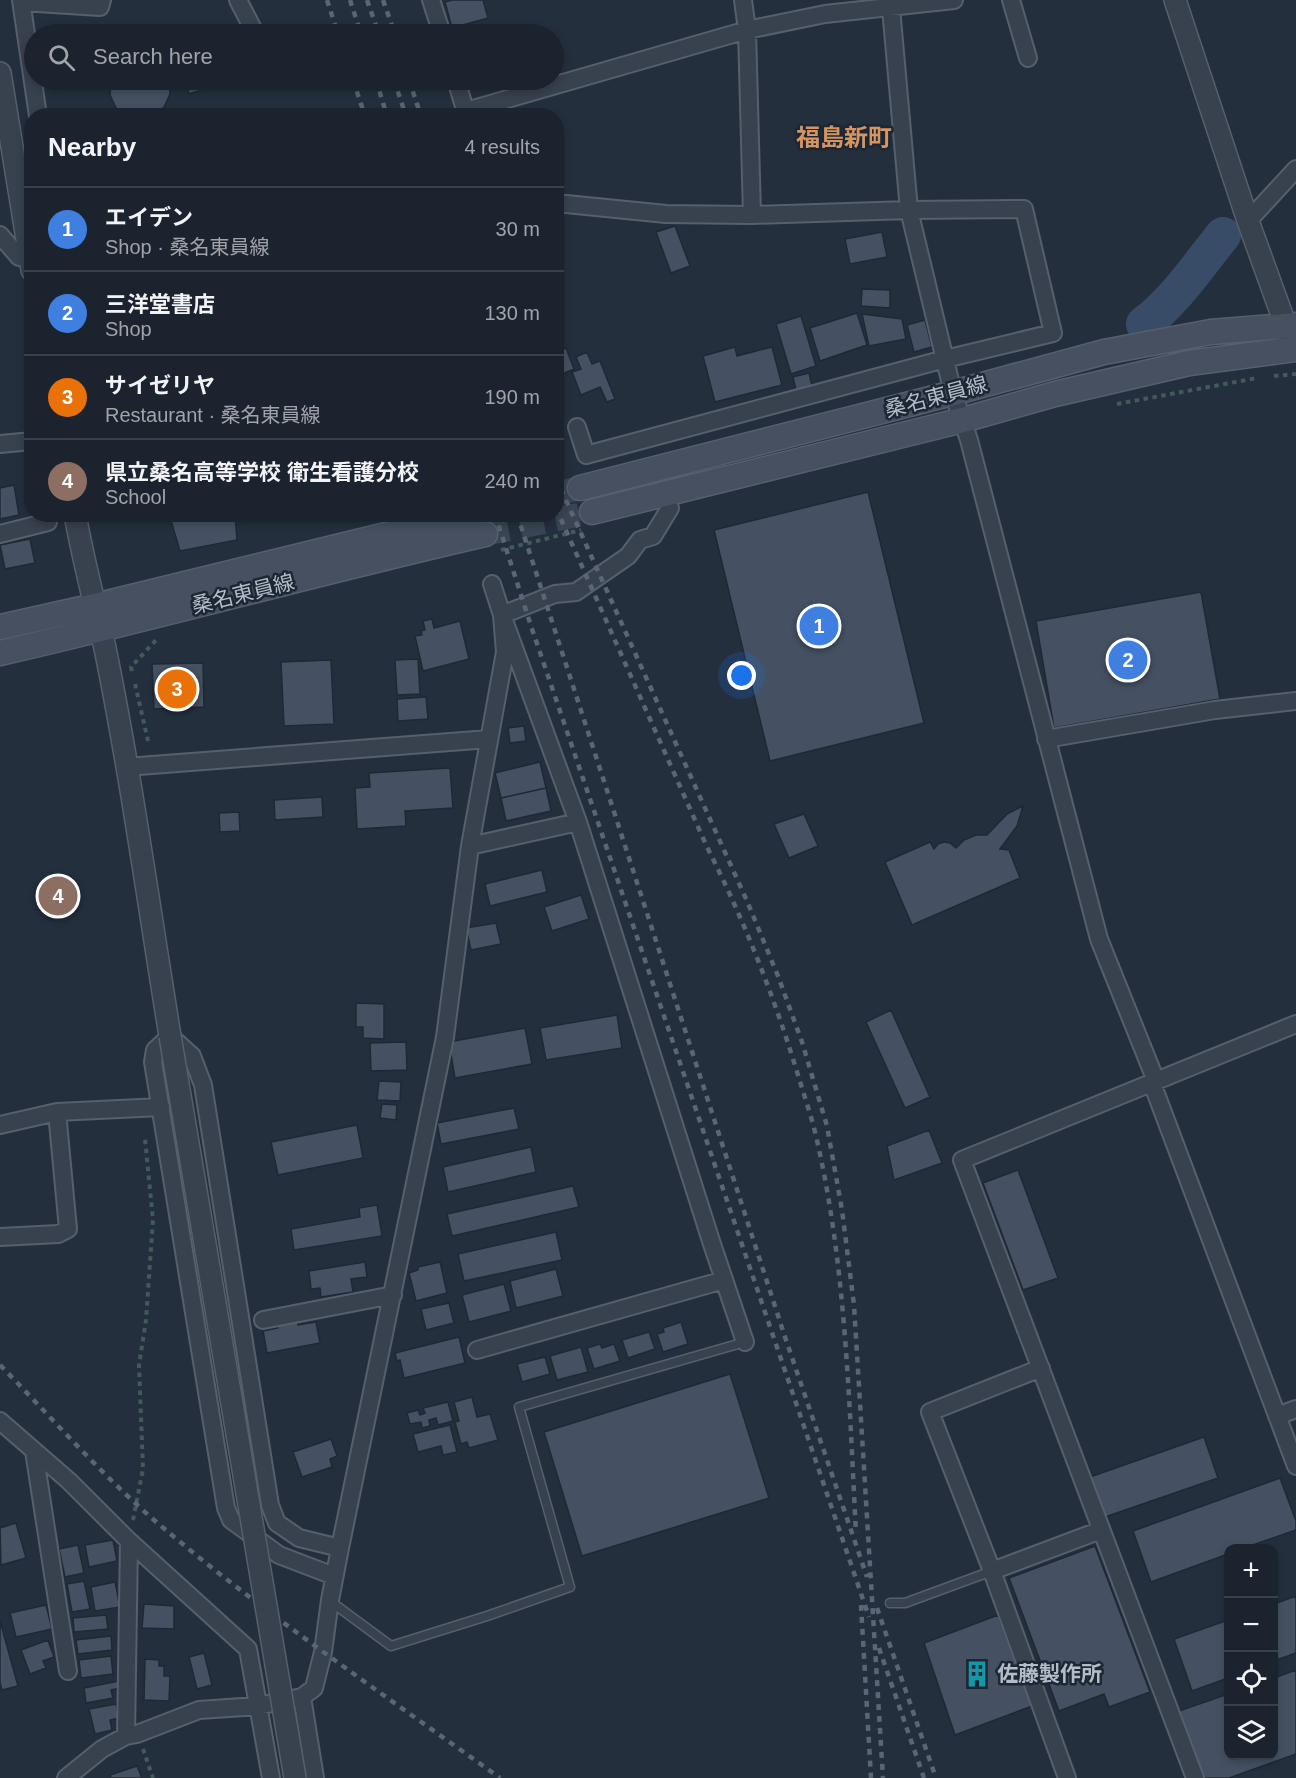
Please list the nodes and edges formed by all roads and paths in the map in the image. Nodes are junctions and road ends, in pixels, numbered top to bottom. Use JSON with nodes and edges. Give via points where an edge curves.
{"nodes":[{"id":1,"x":102,"y":0,"type":"edge"},
{"id":2,"x":238,"y":0,"type":"edge"},
{"id":3,"x":431,"y":0,"type":"edge"},
{"id":4,"x":743,"y":0,"type":"edge"},
{"id":5,"x":954,"y":0,"type":"edge"},
{"id":6,"x":1011,"y":0,"type":"edge"},
{"id":7,"x":1175,"y":0,"type":"edge"},
{"id":8,"x":21,"y":1,"type":"edge"},
{"id":9,"x":891,"y":8,"type":"junction"},
{"id":10,"x":24,"y":24,"type":"edge"},
{"id":11,"x":250,"y":24,"type":"edge"},
{"id":12,"x":439,"y":24,"type":"edge"},
{"id":13,"x":747,"y":30,"type":"junction"},
{"id":14,"x":1028,"y":58,"type":"dead end"},
{"id":15,"x":0,"y":74,"type":"edge"},
{"id":16,"x":564,"y":84,"type":"edge"},
{"id":17,"x":34,"y":90,"type":"edge"},
{"id":18,"x":459,"y":90,"type":"edge"},
{"id":19,"x":545,"y":90,"type":"edge"},
{"id":20,"x":37,"y":108,"type":"edge"},
{"id":21,"x":465,"y":108,"type":"edge"},
{"id":22,"x":484,"y":108,"type":"edge"},
{"id":23,"x":1296,"y":169,"type":"edge"},
{"id":24,"x":564,"y":204,"type":"edge"},
{"id":25,"x":909,"y":210,"type":"junction"},
{"id":26,"x":752,"y":215,"type":"junction"},
{"id":27,"x":24,"y":220,"type":"edge"},
{"id":28,"x":1248,"y":220,"type":"junction"},
{"id":29,"x":0,"y":235,"type":"edge"},
{"id":30,"x":24,"y":258,"type":"edge"},
{"id":31,"x":1294,"y":340,"type":"edge"},
{"id":32,"x":945,"y":359,"type":"junction"},
{"id":33,"x":952,"y":393,"type":"junction"},
{"id":34,"x":963,"y":420,"type":"junction"},
{"id":35,"x":577,"y":427,"type":"dead end"},
{"id":36,"x":24,"y":442,"type":"edge"},
{"id":37,"x":0,"y":444,"type":"edge"},
{"id":38,"x":580,"y":488,"type":"tunnel mouth"},
{"id":39,"x":670,"y":508,"type":"dead end"},
{"id":40,"x":592,"y":512,"type":"tunnel mouth"},
{"id":41,"x":48,"y":522,"type":"edge"},
{"id":42,"x":76,"y":522,"type":"edge"},
{"id":43,"x":439,"y":522,"type":"edge"},
{"id":44,"x":0,"y":534,"type":"edge"},
{"id":45,"x":485,"y":534,"type":"tunnel mouth"},
{"id":46,"x":492,"y":584,"type":"dead end"},
{"id":47,"x":95,"y":606,"type":"junction"},
{"id":48,"x":502,"y":615,"type":"junction"},
{"id":49,"x":0,"y":627,"type":"edge"},
{"id":50,"x":100,"y":631,"type":"junction"},
{"id":51,"x":0,"y":653,"type":"edge"},
{"id":52,"x":1296,"y":701,"type":"edge"},
{"id":53,"x":489,"y":739,"type":"junction"},
{"id":54,"x":1047,"y":739,"type":"junction"},
{"id":55,"x":126,"y":767,"type":"junction"},
{"id":56,"x":578,"y":822,"type":"junction"},
{"id":57,"x":470,"y":846,"type":"junction"},
{"id":58,"x":1296,"y":1024,"type":"edge"},
{"id":59,"x":170,"y":1036,"type":"junction"},
{"id":60,"x":1154,"y":1082,"type":"junction"},
{"id":61,"x":160,"y":1107,"type":"junction"},
{"id":62,"x":142,"y":1108,"type":"junction"},
{"id":63,"x":57,"y":1112,"type":"junction"},
{"id":64,"x":0,"y":1125,"type":"edge"},
{"id":65,"x":0,"y":1237,"type":"edge"},
{"id":66,"x":724,"y":1280,"type":"junction"},
{"id":67,"x":393,"y":1295,"type":"junction"},
{"id":68,"x":263,"y":1320,"type":"dead end"},
{"id":69,"x":745,"y":1342,"type":"joint"},
{"id":70,"x":477,"y":1350,"type":"dead end"},
{"id":71,"x":1041,"y":1368,"type":"junction"},
{"id":72,"x":1296,"y":1409,"type":"edge"},
{"id":73,"x":1277,"y":1416,"type":"junction"},
{"id":74,"x":0,"y":1422,"type":"edge"},
{"id":75,"x":34,"y":1451,"type":"junction"},
{"id":76,"x":1296,"y":1466,"type":"edge"},
{"id":77,"x":1101,"y":1530,"type":"junction"},
{"id":78,"x":129,"y":1541,"type":"junction"},
{"id":79,"x":340,"y":1548,"type":"junction"},
{"id":80,"x":992,"y":1571,"type":"junction"},
{"id":81,"x":334,"y":1576,"type":"junction"},
{"id":82,"x":330,"y":1600,"type":"junction"},
{"id":83,"x":890,"y":1604,"type":"dead end"},
{"id":84,"x":68,"y":1671,"type":"dead end"},
{"id":85,"x":302,"y":1697,"type":"junction"},
{"id":86,"x":258,"y":1706,"type":"junction"},
{"id":87,"x":132,"y":1735,"type":"junction"},
{"id":88,"x":66,"y":1778,"type":"edge"},
{"id":89,"x":153,"y":1778,"type":"edge"},
{"id":90,"x":271,"y":1778,"type":"edge"},
{"id":91,"x":295,"y":1778,"type":"edge"},
{"id":92,"x":315,"y":1778,"type":"edge"},
{"id":93,"x":1067,"y":1778,"type":"edge"},
{"id":94,"x":1195,"y":1778,"type":"edge"}],
"edges":[{"from":1,"to":8,"type":"street","via":[[100,7]]},
{"from":2,"to":11,"type":"street"},
{"from":3,"to":12,"type":"street"},
{"from":4,"to":13,"type":"street"},
{"from":5,"to":9,"type":"street"},
{"from":6,"to":14,"type":"street"},
{"from":7,"to":28,"type":"street"},
{"from":8,"to":10,"type":"street"},
{"from":9,"to":13,"type":"street","via":[[825,14]]},
{"from":9,"to":25,"type":"street"},
{"from":13,"to":16,"type":"street"},
{"from":13,"to":26,"type":"street"},
{"from":15,"to":27,"type":"street"},
{"from":17,"to":20,"type":"street"},
{"from":18,"to":21,"type":"street"},
{"from":19,"to":22,"type":"street"},
{"from":23,"to":28,"type":"street"},
{"from":24,"to":26,"type":"street","via":[[666,214]]},
{"from":25,"to":26,"type":"street"},
{"from":25,"to":32,"type":"street"},
{"from":25,"to":32,"type":"street","via":[[1024,209],[1053,333]]},
{"from":28,"to":31,"type":"street"},
{"from":29,"to":30,"type":"street"},
{"from":31,"to":33,"type":"main road","name":"桑名東員線","via":[[1211,332],[1104,352]]},
{"from":31,"to":34,"type":"main road","name":"桑名東員線","via":[[1055,394]]},
{"from":32,"to":33,"type":"street"},
{"from":32,"to":35,"type":"street","via":[[586,455]]},
{"from":33,"to":34,"type":"street"},
{"from":33,"to":38,"type":"main road","name":"桑名東員線"},
{"from":34,"to":40,"type":"main road","name":"桑名東員線"},
{"from":34,"to":54,"type":"street"},
{"from":36,"to":37,"type":"street"},
{"from":39,"to":48,"type":"street","via":[[652,536],[640,540],[628,556],[576,592],[555,594]]},
{"from":41,"to":44,"type":"street"},
{"from":42,"to":47,"type":"street"},
{"from":43,"to":47,"type":"main road","name":"桑名東員線"},
{"from":45,"to":50,"type":"main road","name":"桑名東員線"},
{"from":46,"to":48,"type":"street"},
{"from":47,"to":49,"type":"main road","name":"桑名東員線"},
{"from":47,"to":50,"type":"street"},
{"from":48,"to":53,"type":"street","via":[[505,652]]},
{"from":48,"to":56,"type":"street"},
{"from":50,"to":51,"type":"main road","name":"桑名東員線"},
{"from":50,"to":55,"type":"street"},
{"from":52,"to":54,"type":"street","via":[[1215,710]]},
{"from":53,"to":55,"type":"street"},
{"from":53,"to":57,"type":"street"},
{"from":54,"to":60,"type":"street","via":[[1099,939]]},
{"from":55,"to":59,"type":"street"},
{"from":56,"to":57,"type":"street"},
{"from":56,"to":66,"type":"street"},
{"from":57,"to":67,"type":"street","via":[[445,1037]]},
{"from":58,"to":60,"type":"street"},
{"from":59,"to":61,"type":"street","via":[[155,1050],[153,1062]]},
{"from":59,"to":79,"type":"street","via":[[192,1056],[203,1085],[270,1506],[277,1523],[299,1538]]},
{"from":59,"to":91,"type":"street","bridge":true},
{"from":60,"to":71,"type":"street","via":[[962,1160]]},
{"from":60,"to":73,"type":"street"},
{"from":61,"to":62,"type":"street"},
{"from":61,"to":81,"type":"street","via":[[226,1508],[231,1520],[279,1555]]},
{"from":62,"to":63,"type":"street"},
{"from":62,"to":78,"type":"path","via":[[153,1220],[139,1365],[143,1469]]},
{"from":63,"to":64,"type":"street"},
{"from":63,"to":65,"type":"street","via":[[68,1229]]},
{"from":66,"to":69,"type":"street"},
{"from":66,"to":70,"type":"street"},
{"from":67,"to":68,"type":"street"},
{"from":67,"to":79,"type":"street"},
{"from":69,"to":82,"type":"lane","via":[[519,1407],[570,1587],[391,1646]]},
{"from":71,"to":77,"type":"street"},
{"from":71,"to":80,"type":"street","via":[[930,1412]]},
{"from":72,"to":73,"type":"street"},
{"from":73,"to":76,"type":"street"},
{"from":74,"to":75,"type":"street"},
{"from":75,"to":78,"type":"street"},
{"from":75,"to":84,"type":"street"},
{"from":77,"to":80,"type":"street"},
{"from":77,"to":94,"type":"street"},
{"from":78,"to":86,"type":"street","via":[[248,1649]]},
{"from":78,"to":87,"type":"street"},
{"from":79,"to":81,"type":"street"},
{"from":80,"to":83,"type":"lane","via":[[905,1604]]},
{"from":80,"to":93,"type":"street"},
{"from":81,"to":82,"type":"street"},
{"from":82,"to":85,"type":"street","via":[[314,1688]]},
{"from":85,"to":86,"type":"street"},
{"from":85,"to":92,"type":"street"},
{"from":86,"to":87,"type":"street","via":[[199,1710]]},
{"from":86,"to":90,"type":"street"},
{"from":87,"to":88,"type":"street","via":[[102,1749]]},
{"from":87,"to":89,"type":"path"}]}
